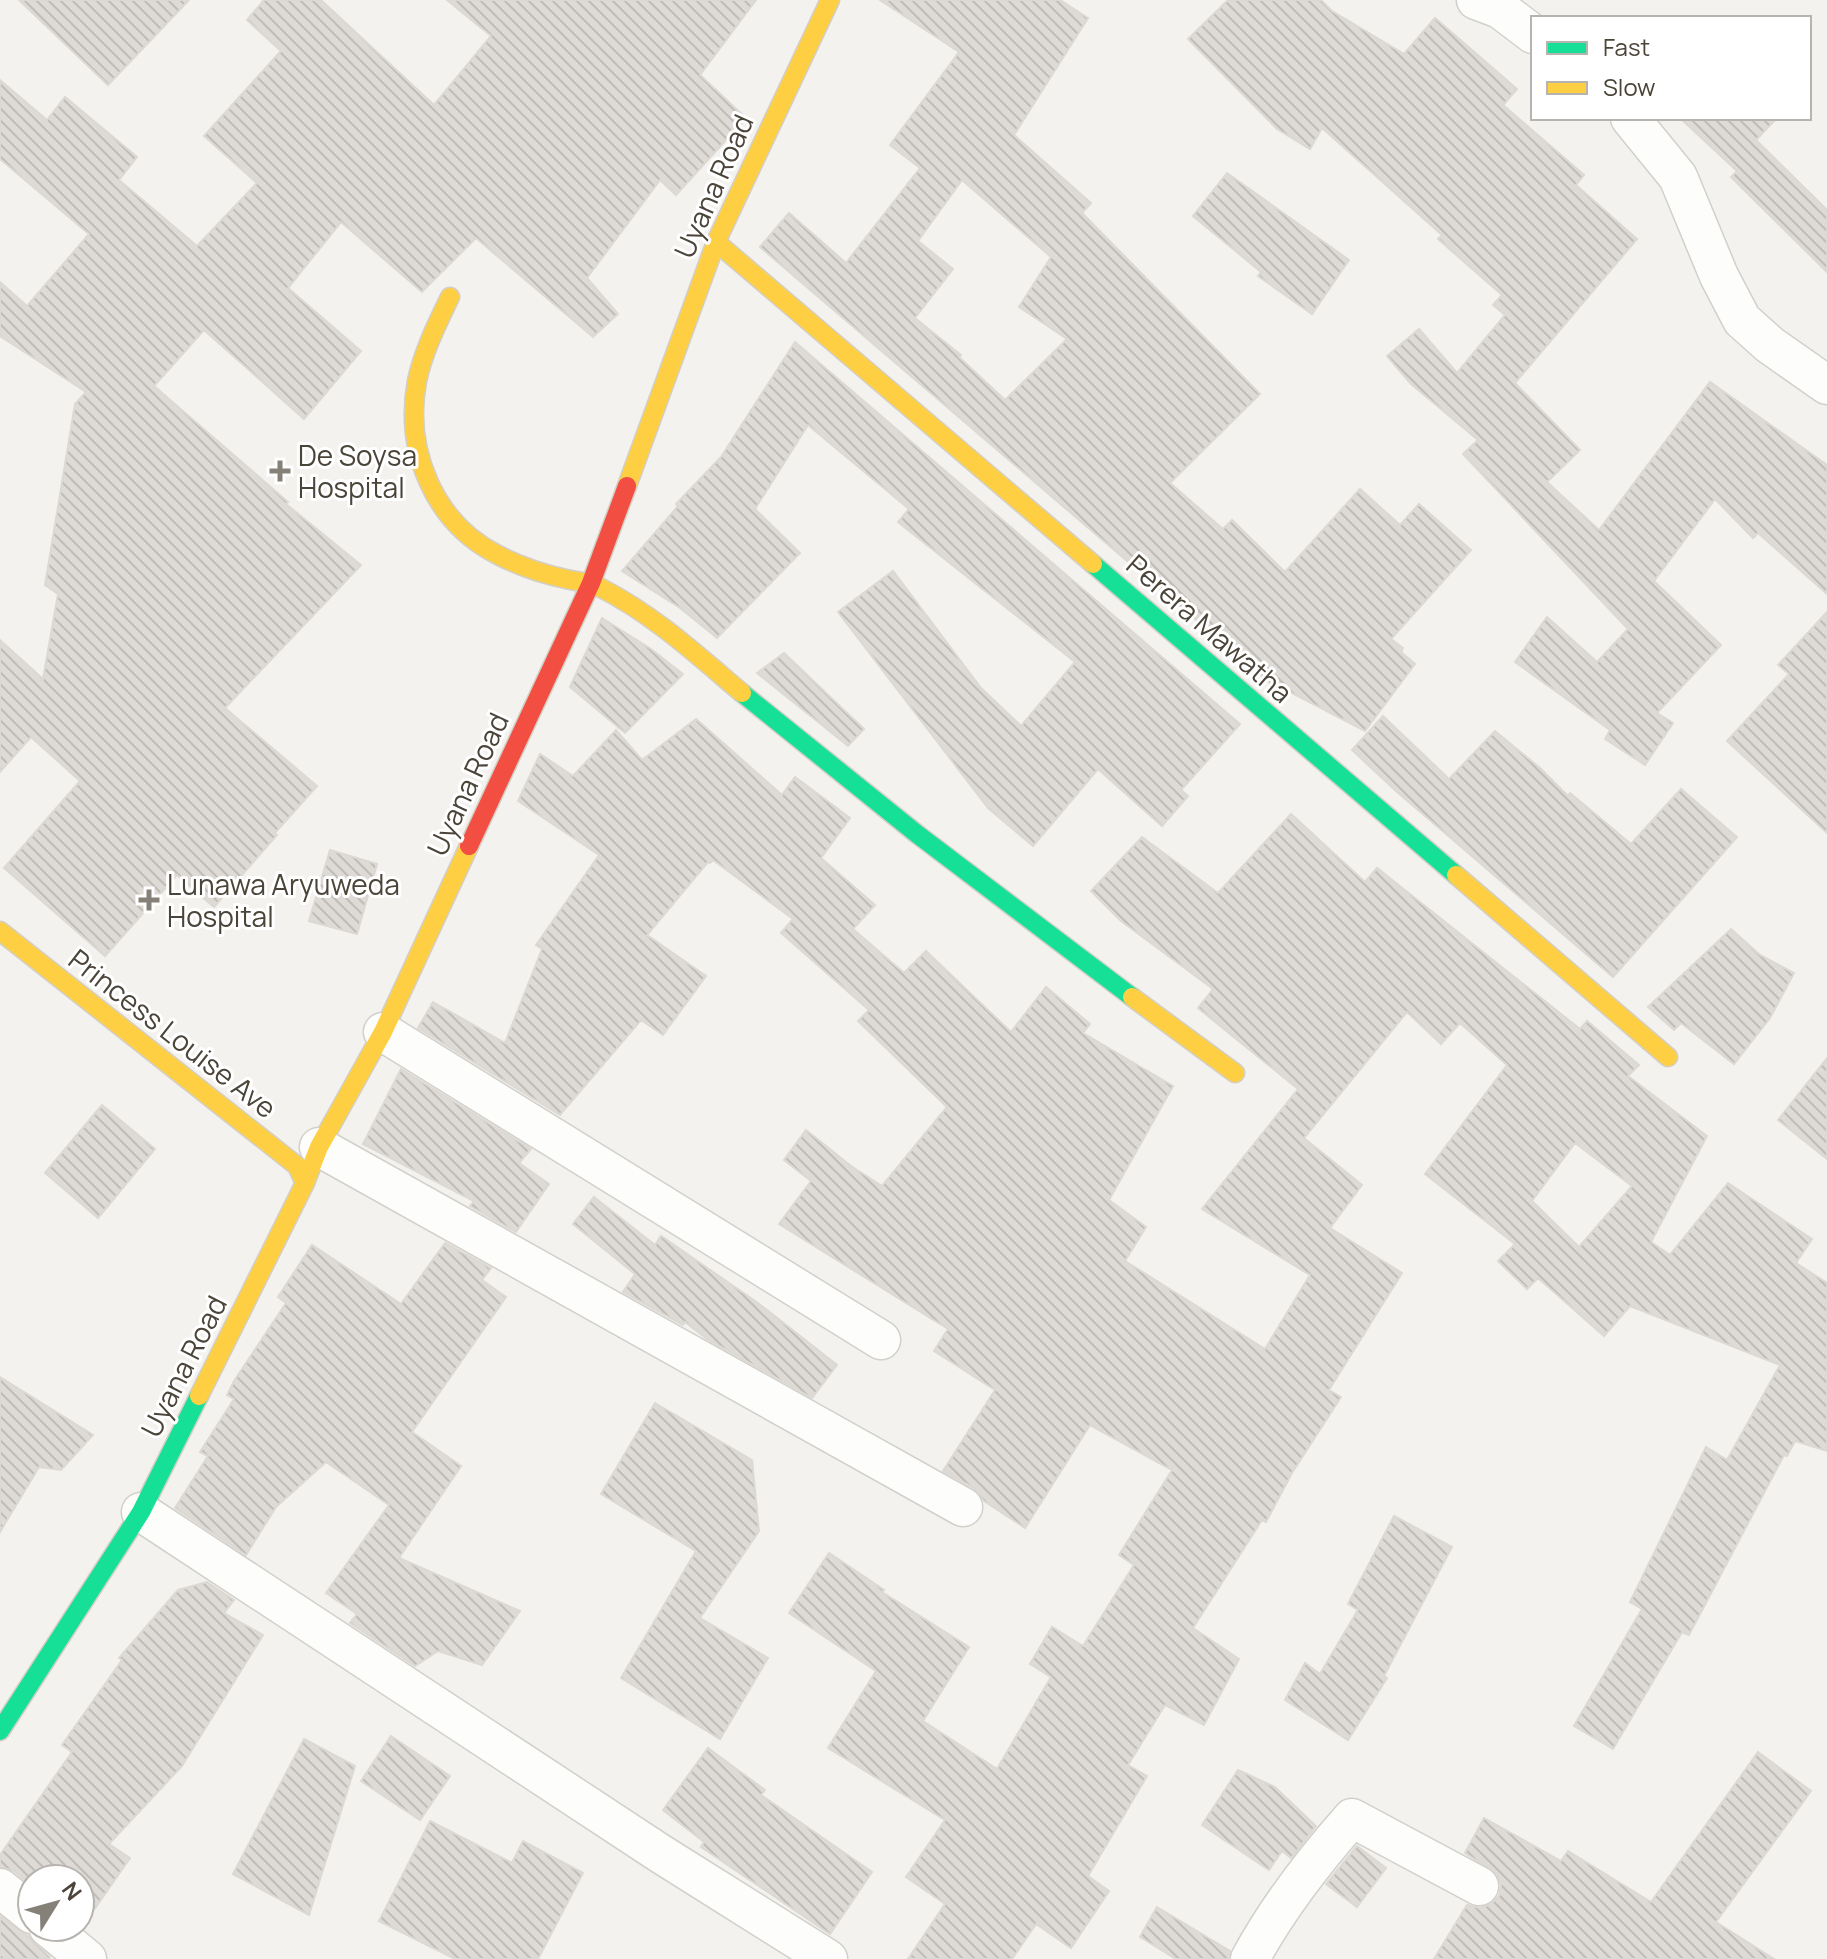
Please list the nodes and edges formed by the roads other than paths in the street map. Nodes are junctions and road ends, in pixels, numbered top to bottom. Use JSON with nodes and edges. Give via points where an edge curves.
{"nodes":[{"id":1,"x":830,"y":0,"type":"edge"},
{"id":2,"x":1476,"y":0,"type":"edge"},
{"id":3,"x":1531,"y":32,"type":"edge"},
{"id":4,"x":1632,"y":120,"type":"edge"},
{"id":5,"x":716,"y":242,"type":"junction"},
{"id":6,"x":450,"y":297,"type":"dead end"},
{"id":7,"x":1827,"y":385,"type":"edge"},
{"id":8,"x":591,"y":583,"type":"junction"},
{"id":9,"x":0,"y":931,"type":"edge"},
{"id":10,"x":383,"y":1032,"type":"junction"},
{"id":11,"x":1668,"y":1057,"type":"dead end"},
{"id":12,"x":1235,"y":1073,"type":"dead end"},
{"id":13,"x":319,"y":1147,"type":"junction"},
{"id":14,"x":305,"y":1183,"type":"junction"},
{"id":15,"x":881,"y":1340,"type":"dead end"},
{"id":16,"x":963,"y":1507,"type":"dead end"},
{"id":17,"x":141,"y":1512,"type":"junction"},
{"id":18,"x":0,"y":1731,"type":"edge"},
{"id":19,"x":1479,"y":1886,"type":"dead end"},
{"id":20,"x":0,"y":1888,"type":"edge"},
{"id":21,"x":16,"y":1901,"type":"edge"},
{"id":22,"x":68,"y":1943,"type":"edge"},
{"id":23,"x":87,"y":1959,"type":"edge"},
{"id":24,"x":828,"y":1959,"type":"edge"},
{"id":25,"x":1250,"y":1959,"type":"edge"}],
"edges":[{"from":1,"to":5,"type":"street","name":"Uyana Road"},
{"from":2,"to":3,"type":"street","via":[[1500,9]]},
{"from":4,"to":7,"type":"street","via":[[1678,177],[1742,320]]},
{"from":5,"to":8,"type":"street","name":"Uyana Road"},
{"from":5,"to":11,"type":"street","name":"Perera Mawatha"},
{"from":6,"to":8,"type":"street","via":[[428,339],[413,405],[416,445],[435,494],[466,535],[504,559]]},
{"from":8,"to":10,"type":"street","name":"Uyana Road"},
{"from":8,"to":12,"type":"street","via":[[655,620],[931,846]]},
{"from":9,"to":14,"type":"street","name":"Princess Louise Ave","via":[[297,1166]]},
{"from":10,"to":13,"type":"street","name":"Uyana Road"},
{"from":10,"to":15,"type":"street"},
{"from":13,"to":14,"type":"street","name":"Uyana Road"},
{"from":13,"to":16,"type":"street"},
{"from":14,"to":17,"type":"street","name":"Uyana Road"},
{"from":17,"to":18,"type":"street","name":"Uyana Road"},
{"from":17,"to":24,"type":"street"},
{"from":19,"to":25,"type":"street","via":[[1352,1818],[1323,1851]]},
{"from":20,"to":21,"type":"street"},
{"from":22,"to":23,"type":"street"}]}
